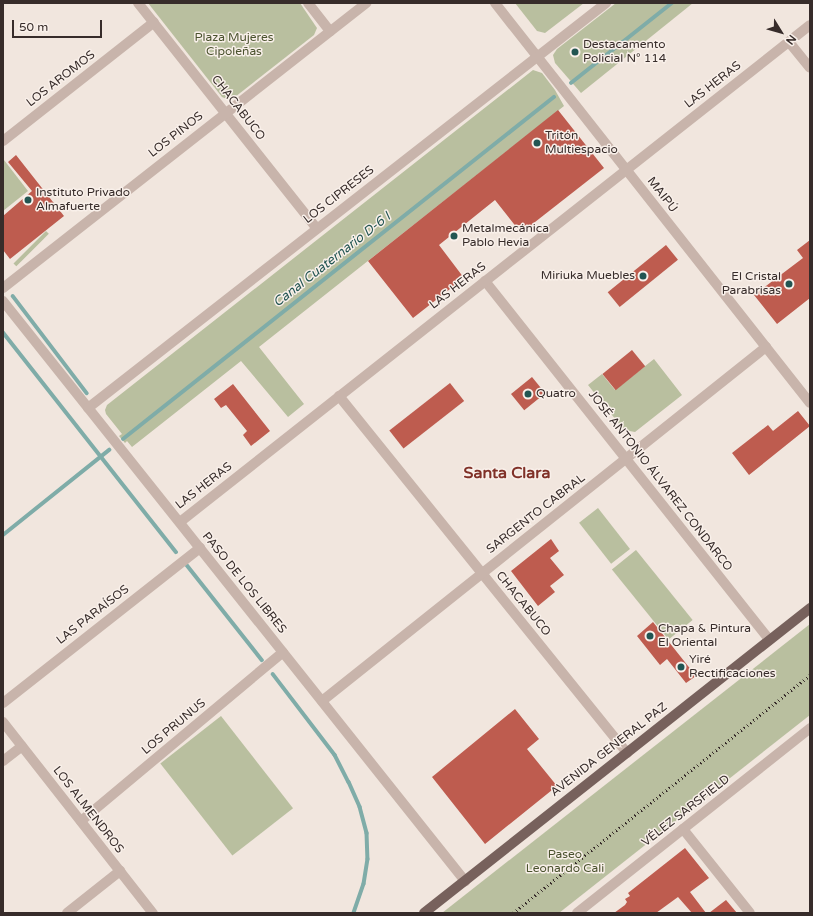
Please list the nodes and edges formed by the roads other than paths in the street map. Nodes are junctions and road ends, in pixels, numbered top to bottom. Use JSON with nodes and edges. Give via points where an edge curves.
{"nodes":[{"id":1,"x":138,"y":3,"type":"edge"},
{"id":2,"x":308,"y":3,"type":"edge"},
{"id":3,"x":366,"y":3,"type":"edge"},
{"id":4,"x":495,"y":3,"type":"edge"},
{"id":5,"x":606,"y":3,"type":"edge"},
{"id":6,"x":154,"y":22,"type":"junction"},
{"id":7,"x":810,"y":25,"type":"edge"},
{"id":8,"x":330,"y":31,"type":"junction"},
{"id":9,"x":789,"y":42,"type":"junction"},
{"id":10,"x":537,"y":57,"type":"junction"},
{"id":11,"x":810,"y":68,"type":"edge"},
{"id":12,"x":225,"y":113,"type":"junction"},
{"id":13,"x":3,"y":142,"type":"edge"},
{"id":14,"x":626,"y":170,"type":"junction"},
{"id":15,"x":317,"y":229,"type":"junction"},
{"id":16,"x":485,"y":282,"type":"junction"},
{"id":17,"x":3,"y":288,"type":"edge"},
{"id":18,"x":3,"y":301,"type":"edge"},
{"id":19,"x":766,"y":348,"type":"junction"},
{"id":20,"x":339,"y":396,"type":"junction"},
{"id":21,"x":810,"y":403,"type":"edge"},
{"id":22,"x":88,"y":408,"type":"junction"},
{"id":23,"x":626,"y":459,"type":"junction"},
{"id":24,"x":180,"y":522,"type":"junction"},
{"id":25,"x":200,"y":548,"type":"junction"},
{"id":26,"x":482,"y":574,"type":"junction"},
{"id":27,"x":810,"y":608,"type":"edge"},
{"id":28,"x":770,"y":640,"type":"junction"},
{"id":29,"x":283,"y":652,"type":"junction"},
{"id":30,"x":322,"y":701,"type":"junction"},
{"id":31,"x":3,"y":703,"type":"edge"},
{"id":32,"x":3,"y":722,"type":"edge"},
{"id":33,"x":809,"y":732,"type":"edge"},
{"id":34,"x":22,"y":746,"type":"junction"},
{"id":35,"x":626,"y":753,"type":"junction"},
{"id":36,"x":3,"y":761,"type":"edge"},
{"id":37,"x":81,"y":821,"type":"junction"},
{"id":38,"x":683,"y":829,"type":"junction"},
{"id":39,"x":120,"y":871,"type":"junction"},
{"id":40,"x":465,"y":881,"type":"junction"},
{"id":41,"x":67,"y":913,"type":"edge"},
{"id":42,"x":154,"y":913,"type":"edge"},
{"id":43,"x":424,"y":913,"type":"edge"},
{"id":44,"x":577,"y":913,"type":"edge"},
{"id":45,"x":750,"y":913,"type":"edge"}],
"edges":[{"from":1,"to":6,"type":"street","name":"CHACABUCO"},
{"from":2,"to":8,"type":"street"},
{"from":3,"to":8,"type":"street","name":"LOS PINOS"},
{"from":4,"to":10,"type":"street","name":"MAIPÚ"},
{"from":5,"to":10,"type":"street","name":"LOS CIPRESES"},
{"from":6,"to":12,"type":"street","name":"CHACABUCO"},
{"from":6,"to":13,"type":"street","name":"LOS AROMOS"},
{"from":7,"to":9,"type":"street","name":"LAS HERAS"},
{"from":8,"to":12,"type":"street","name":"LOS PINOS"},
{"from":9,"to":11,"type":"street"},
{"from":9,"to":14,"type":"street","name":"LAS HERAS"},
{"from":10,"to":14,"type":"street","name":"MAIPÚ"},
{"from":10,"to":15,"type":"street","name":"LOS CIPRESES"},
{"from":12,"to":15,"type":"street","name":"CHACABUCO"},
{"from":12,"to":17,"type":"street","name":"LOS PINOS"},
{"from":14,"to":16,"type":"street","name":"LAS HERAS"},
{"from":14,"to":19,"type":"street","name":"MAIPÚ"},
{"from":15,"to":22,"type":"street","name":"LOS CIPRESES"},
{"from":16,"to":20,"type":"street","name":"LAS HERAS"},
{"from":16,"to":23,"type":"street","name":"JOSÉ ANTONIO ÁLVAREZ CONDARCO"},
{"from":18,"to":22,"type":"street","name":"PASO DE LOS LIBRES"},
{"from":19,"to":21,"type":"street","name":"MAIPÚ"},
{"from":19,"to":23,"type":"street","name":"SARGENTO CABRAL"},
{"from":20,"to":24,"type":"street","name":"LAS HERAS"},
{"from":20,"to":26,"type":"street","name":"CHACABUCO"},
{"from":22,"to":24,"type":"street","name":"PASO DE LOS LIBRES"},
{"from":23,"to":26,"type":"street","name":"SARGENTO CABRAL"},
{"from":23,"to":28,"type":"street","name":"JOSÉ ANTONIO ÁLVAREZ CONDARCO"},
{"from":24,"to":25,"type":"street","name":"PASO DE LOS LIBRES"},
{"from":25,"to":29,"type":"street","name":"PASO DE LOS LIBRES"},
{"from":25,"to":31,"type":"street","name":"LAS PARAÍSOS"},
{"from":26,"to":30,"type":"street","name":"SARGENTO CABRAL"},
{"from":26,"to":35,"type":"street","name":"CHACABUCO"},
{"from":27,"to":28,"type":"main road","name":"AVENIDA GENERAL PAZ"},
{"from":28,"to":35,"type":"main road","name":"AVENIDA GENERAL PAZ"},
{"from":29,"to":30,"type":"street","name":"PASO DE LOS LIBRES"},
{"from":29,"to":37,"type":"street","name":"LOS PRUNUS"},
{"from":30,"to":40,"type":"street","name":"PASO DE LOS LIBRES"},
{"from":32,"to":34,"type":"street","name":"LOS ALMENDROS"},
{"from":33,"to":38,"type":"street","name":"VÉLEZ SARSFIELD"},
{"from":34,"to":36,"type":"street"},
{"from":34,"to":37,"type":"street","name":"LOS ALMENDROS"},
{"from":35,"to":40,"type":"main road","name":"AVENIDA GENERAL PAZ"},
{"from":37,"to":39,"type":"street","name":"LOS ALMENDROS"},
{"from":38,"to":44,"type":"street","name":"VÉLEZ SARSFIELD"},
{"from":38,"to":45,"type":"street"},
{"from":39,"to":41,"type":"street"},
{"from":39,"to":42,"type":"street","name":"LOS ALMENDROS"},
{"from":40,"to":43,"type":"main road","name":"AVENIDA GENERAL PAZ"}]}
